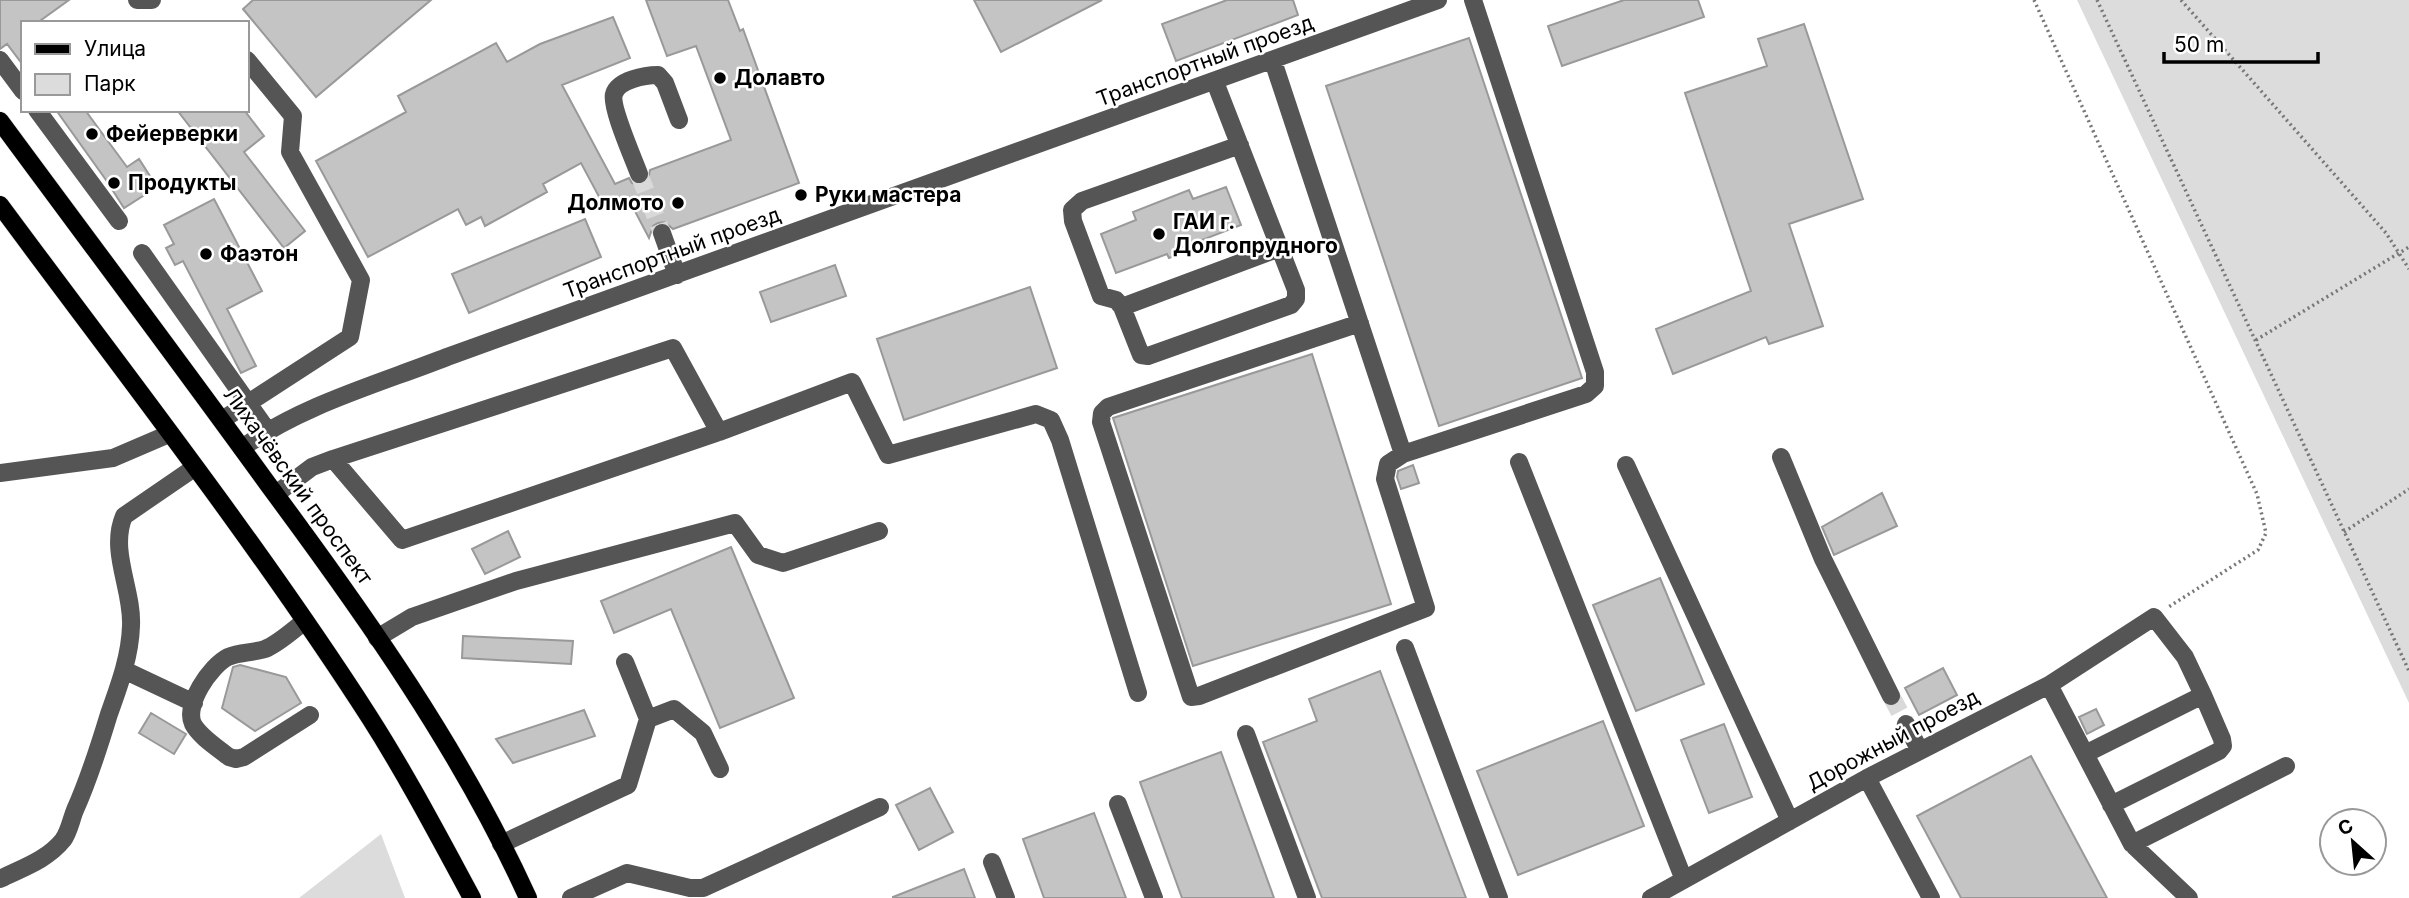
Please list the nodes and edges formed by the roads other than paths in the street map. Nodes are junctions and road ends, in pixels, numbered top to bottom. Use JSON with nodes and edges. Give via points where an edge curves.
{"nodes":[{"id":1,"x":137,"y":0,"type":"edge"},
{"id":2,"x":152,"y":0,"type":"edge"},
{"id":3,"x":1438,"y":0,"type":"edge"},
{"id":4,"x":1473,"y":0,"type":"edge"},
{"id":5,"x":0,"y":60,"type":"edge"},
{"id":6,"x":248,"y":61,"type":"edge"},
{"id":7,"x":1273,"y":61,"type":"junction"},
{"id":8,"x":1215,"y":82,"type":"junction"},
{"id":9,"x":21,"y":88,"type":"edge"},
{"id":10,"x":38,"y":112,"type":"edge"},
{"id":11,"x":679,"y":120,"type":"dead end"},
{"id":12,"x":0,"y":121,"type":"edge"},
{"id":13,"x":1240,"y":145,"type":"junction"},
{"id":14,"x":639,"y":174,"type":"tunnel mouth"},
{"id":15,"x":0,"y":205,"type":"edge"},
{"id":16,"x":119,"y":221,"type":"dead end"},
{"id":17,"x":662,"y":233,"type":"tunnel mouth"},
{"id":18,"x":1280,"y":248,"type":"junction"},
{"id":19,"x":142,"y":253,"type":"dead end"},
{"id":20,"x":677,"y":275,"type":"junction"},
{"id":21,"x":1122,"y":307,"type":"junction"},
{"id":22,"x":1360,"y":323,"type":"junction"},
{"id":23,"x":248,"y":403,"type":"junction"},
{"id":24,"x":222,"y":420,"type":"junction"},
{"id":25,"x":267,"y":430,"type":"junction"},
{"id":26,"x":719,"y":432,"type":"junction"},
{"id":27,"x":169,"y":434,"type":"junction"},
{"id":28,"x":242,"y":448,"type":"junction"},
{"id":29,"x":1404,"y":454,"type":"junction"},
{"id":30,"x":1781,"y":457,"type":"dead end"},
{"id":31,"x":333,"y":459,"type":"junction"},
{"id":32,"x":1519,"y":462,"type":"dead end"},
{"id":33,"x":1626,"y":465,"type":"dead end"},
{"id":34,"x":194,"y":468,"type":"junction"},
{"id":35,"x":0,"y":473,"type":"edge"},
{"id":36,"x":276,"y":494,"type":"junction"},
{"id":37,"x":880,"y":531,"type":"dead end"},
{"id":38,"x":304,"y":621,"type":"junction"},
{"id":39,"x":377,"y":638,"type":"junction"},
{"id":40,"x":1405,"y":648,"type":"dead end"},
{"id":41,"x":625,"y":662,"type":"dead end"},
{"id":42,"x":124,"y":670,"type":"junction"},
{"id":43,"x":2049,"y":685,"type":"junction"},
{"id":44,"x":1138,"y":693,"type":"dead end"},
{"id":45,"x":2203,"y":695,"type":"junction"},
{"id":46,"x":1891,"y":696,"type":"tunnel mouth"},
{"id":47,"x":194,"y":703,"type":"junction"},
{"id":48,"x":310,"y":715,"type":"dead end"},
{"id":49,"x":648,"y":719,"type":"junction"},
{"id":50,"x":1906,"y":724,"type":"tunnel mouth"},
{"id":51,"x":1246,"y":734,"type":"dead end"},
{"id":52,"x":1920,"y":751,"type":"junction"},
{"id":53,"x":2085,"y":754,"type":"junction"},
{"id":54,"x":2286,"y":766,"type":"dead end"},
{"id":55,"x":720,"y":769,"type":"dead end"},
{"id":56,"x":1867,"y":778,"type":"junction"},
{"id":57,"x":1118,"y":804,"type":"dead end"},
{"id":58,"x":2111,"y":805,"type":"junction"},
{"id":59,"x":880,"y":807,"type":"dead end"},
{"id":60,"x":1790,"y":821,"type":"junction"},
{"id":61,"x":500,"y":844,"type":"junction"},
{"id":62,"x":2132,"y":844,"type":"junction"},
{"id":63,"x":992,"y":862,"type":"dead end"},
{"id":64,"x":0,"y":879,"type":"edge"},
{"id":65,"x":1684,"y":880,"type":"junction"},
{"id":66,"x":472,"y":898,"type":"edge"},
{"id":67,"x":528,"y":898,"type":"edge"},
{"id":68,"x":570,"y":898,"type":"edge"},
{"id":69,"x":1006,"y":898,"type":"edge"},
{"id":70,"x":1154,"y":898,"type":"edge"},
{"id":71,"x":1307,"y":898,"type":"edge"},
{"id":72,"x":1499,"y":898,"type":"edge"},
{"id":73,"x":1651,"y":898,"type":"edge"},
{"id":74,"x":1931,"y":898,"type":"edge"},
{"id":75,"x":2189,"y":898,"type":"edge"}],
"edges":[{"from":1,"to":2,"type":"street"},
{"from":3,"to":7,"type":"street","name":"Транспортный проезд"},
{"from":4,"to":29,"type":"street","via":[[1595,372],[1595,386],[1586,394]]},
{"from":5,"to":9,"type":"street"},
{"from":6,"to":23,"type":"street","via":[[293,116],[290,152],[361,280],[350,337]]},
{"from":7,"to":8,"type":"street","name":"Транспортный проезд"},
{"from":7,"to":22,"type":"street"},
{"from":8,"to":13,"type":"street"},
{"from":8,"to":20,"type":"street","name":"Транспортный проезд"},
{"from":10,"to":16,"type":"street"},
{"from":11,"to":14,"type":"street","via":[[658,75],[618,86],[613,96],[615,107]]},
{"from":12,"to":24,"type":"main road","name":"Лихачёвский проспект"},
{"from":13,"to":18,"type":"street"},
{"from":13,"to":21,"type":"street","via":[[1082,201],[1072,210],[1101,296]]},
{"from":15,"to":27,"type":"main road"},
{"from":17,"to":20,"type":"street"},
{"from":18,"to":21,"type":"street"},
{"from":18,"to":21,"type":"street","via":[[1296,290],[1291,305],[1148,356],[1137,349]]},
{"from":19,"to":23,"type":"street"},
{"from":20,"to":25,"type":"street","name":"Транспортный проезд","via":[[447,357]]},
{"from":22,"to":29,"type":"street"},
{"from":22,"to":29,"type":"street","via":[[1101,413],[1191,697],[1426,608],[1385,479],[1388,464]]},
{"from":23,"to":24,"type":"street"},
{"from":23,"to":25,"type":"street"},
{"from":24,"to":28,"type":"main road","name":"Лихачёвский проспект"},
{"from":25,"to":28,"type":"street","name":"Транспортный проезд"},
{"from":26,"to":31,"type":"street","via":[[402,540]]},
{"from":26,"to":31,"type":"street","via":[[673,348]]},
{"from":26,"to":44,"type":"street","via":[[852,382],[888,455],[1036,414],[1051,421]]},
{"from":27,"to":34,"type":"main road"},
{"from":27,"to":35,"type":"street","via":[[113,458]]},
{"from":28,"to":36,"type":"main road","name":"Лихачёвский проспект"},
{"from":30,"to":46,"type":"street","via":[[1823,559]]},
{"from":31,"to":36,"type":"street","via":[[312,467]]},
{"from":32,"to":65,"type":"street"},
{"from":33,"to":60,"type":"street"},
{"from":34,"to":38,"type":"main road"},
{"from":34,"to":42,"type":"street","via":[[132,509],[119,527],[132,626]]},
{"from":36,"to":39,"type":"main road","name":"Лихачёвский проспект"},
{"from":37,"to":39,"type":"street","via":[[783,563],[758,555],[735,523],[516,581],[412,617]]},
{"from":38,"to":47,"type":"street","via":[[265,649],[227,658],[210,671]]},
{"from":38,"to":66,"type":"main road","via":[[371,719]]},
{"from":39,"to":61,"type":"main road","name":"Лихачёвский проспект","via":[[414,692]]},
{"from":40,"to":72,"type":"street"},
{"from":41,"to":49,"type":"street"},
{"from":42,"to":47,"type":"street"},
{"from":42,"to":64,"type":"street","via":[[65,838],[40,860]]},
{"from":43,"to":45,"type":"street","name":"Дорожный проезд","via":[[2154,617],[2185,657]]},
{"from":43,"to":52,"type":"street","name":"Дорожный проезд"},
{"from":43,"to":53,"type":"street"},
{"from":45,"to":53,"type":"street"},
{"from":45,"to":58,"type":"street","via":[[2222,739],[2219,751]]},
{"from":47,"to":48,"type":"street","via":[[191,720],[195,728],[236,759]]},
{"from":49,"to":55,"type":"street","via":[[674,709],[703,733]]},
{"from":49,"to":61,"type":"street","via":[[628,785]]},
{"from":50,"to":52,"type":"street"},
{"from":51,"to":71,"type":"street"},
{"from":52,"to":56,"type":"street","name":"Дорожный проезд"},
{"from":53,"to":58,"type":"street"},
{"from":54,"to":62,"type":"street"},
{"from":56,"to":60,"type":"street","name":"Дорожный проезд"},
{"from":56,"to":74,"type":"street"},
{"from":57,"to":70,"type":"street"},
{"from":58,"to":62,"type":"street"},
{"from":59,"to":68,"type":"street","via":[[703,888],[627,873]]},
{"from":60,"to":65,"type":"street","name":"Дорожный проезд"},
{"from":61,"to":67,"type":"main road","name":"Лихачёвский проспект"},
{"from":62,"to":75,"type":"street"},
{"from":63,"to":69,"type":"street"},
{"from":65,"to":73,"type":"street","name":"Дорожный проезд"}]}
